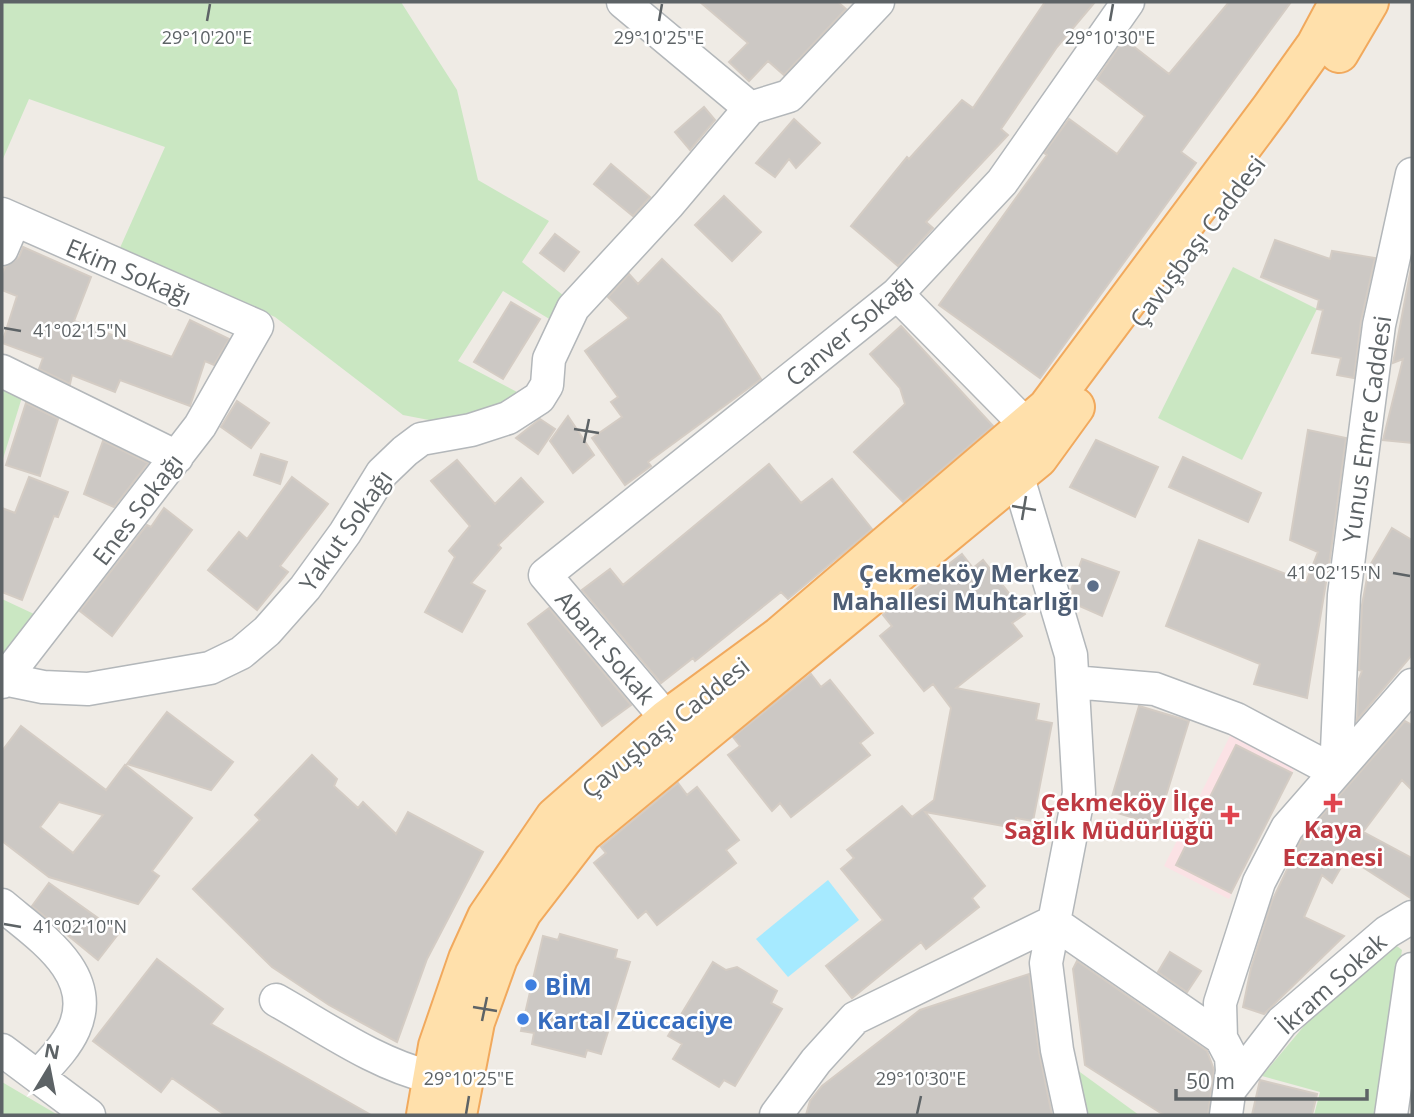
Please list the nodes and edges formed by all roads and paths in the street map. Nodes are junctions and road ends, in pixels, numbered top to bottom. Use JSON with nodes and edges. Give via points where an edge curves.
{"nodes":[{"id":1,"x":623,"y":2,"type":"edge"},
{"id":2,"x":878,"y":2,"type":"edge"},
{"id":3,"x":1128,"y":2,"type":"edge"},
{"id":4,"x":1343,"y":3,"type":"edge"},
{"id":5,"x":750,"y":108,"type":"junction"},
{"id":6,"x":1412,"y":174,"type":"edge"},
{"id":7,"x":1408,"y":208,"type":"edge"},
{"id":8,"x":6,"y":228,"type":"edge"},
{"id":9,"x":897,"y":294,"type":"junction"},
{"id":10,"x":257,"y":326,"type":"joint"},
{"id":11,"x":2,"y":371,"type":"edge"},
{"id":12,"x":1028,"y":427,"type":"junction"},
{"id":13,"x":177,"y":457,"type":"junction"},
{"id":14,"x":1017,"y":474,"type":"junction"},
{"id":15,"x":545,"y":575,"type":"joint"},
{"id":16,"x":3,"y":680,"type":"edge"},
{"id":17,"x":1073,"y":682,"type":"junction"},
{"id":18,"x":1412,"y":685,"type":"edge"},
{"id":19,"x":667,"y":719,"type":"junction"},
{"id":20,"x":1336,"y":772,"type":"junction"},
{"id":21,"x":2,"y":905,"type":"edge"},
{"id":22,"x":1412,"y":917,"type":"edge"},
{"id":23,"x":1053,"y":922,"type":"junction"},
{"id":24,"x":1412,"y":969,"type":"edge"},
{"id":25,"x":276,"y":1000,"type":"dead end"},
{"id":26,"x":1221,"y":1038,"type":"junction"},
{"id":27,"x":2,"y":1050,"type":"edge"},
{"id":28,"x":38,"y":1076,"type":"junction"},
{"id":29,"x":431,"y":1077,"type":"junction"},
{"id":30,"x":1228,"y":1102,"type":"edge"},
{"id":31,"x":89,"y":1115,"type":"edge"},
{"id":32,"x":426,"y":1115,"type":"edge"},
{"id":33,"x":457,"y":1115,"type":"edge"},
{"id":34,"x":776,"y":1115,"type":"edge"},
{"id":35,"x":1071,"y":1115,"type":"edge"},
{"id":36,"x":1391,"y":1115,"type":"edge"}],
"edges":[{"from":1,"to":5,"type":"street"},
{"from":2,"to":5,"type":"street","via":[[789,96]]},
{"from":3,"to":9,"type":"street","name":"Canver Sokağı","via":[[1002,182]]},
{"from":4,"to":12,"type":"main road","name":"Çavuşbaşı Caddesi","via":[[1271,108],[1047,408]]},
{"from":4,"to":14,"type":"main road","name":"Çavuşbaşı Caddesi","via":[[1337,57],[1038,458]]},
{"from":5,"to":16,"type":"street","name":"Yakut Sokağı","via":[[573,308],[549,359],[547,384],[539,398],[508,418],[421,439],[405,451],[382,473],[305,588],[241,653],[210,668],[88,689]]},
{"from":6,"to":7,"type":"street","name":"Yunus Emre Caddesi"},
{"from":7,"to":20,"type":"street","name":"Yunus Emre Caddesi","via":[[1379,325],[1344,595]]},
{"from":8,"to":10,"type":"street","name":"Ekim Sokağı"},
{"from":9,"to":12,"type":"street"},
{"from":9,"to":15,"type":"street","name":"Canver Sokağı"},
{"from":10,"to":13,"type":"street","name":"Enes Sokağı"},
{"from":11,"to":13,"type":"street"},
{"from":12,"to":14,"type":"street","name":"Çavuşbaşı Caddesi"},
{"from":12,"to":19,"type":"main road","name":"Çavuşbaşı Caddesi","via":[[780,636]]},
{"from":13,"to":16,"type":"street","name":"Enes Sokağı"},
{"from":14,"to":17,"type":"street","via":[[1072,655]]},
{"from":14,"to":33,"type":"main road","name":"Çavuşbaşı Caddesi","via":[[583,834],[522,912],[498,958],[475,1022]]},
{"from":15,"to":19,"type":"street","name":"Abant Sokak"},
{"from":17,"to":20,"type":"street","via":[[1155,689],[1236,719]]},
{"from":17,"to":23,"type":"street","via":[[1079,793]]},
{"from":18,"to":20,"type":"street"},
{"from":19,"to":29,"type":"main road","name":"Çavuşbaşı Caddesi","via":[[555,817],[510,880],[468,959]]},
{"from":20,"to":26,"type":"street","via":[[1287,828],[1259,882],[1220,1003]]},
{"from":21,"to":28,"type":"street","via":[[62,955],[75,983],[75,1028]]},
{"from":22,"to":30,"type":"street","name":"İkram Sokak","via":[[1387,932],[1282,1022]]},
{"from":23,"to":26,"type":"street"},
{"from":23,"to":34,"type":"street","via":[[855,1017]]},
{"from":23,"to":35,"type":"street","via":[[1046,963]]},
{"from":24,"to":36,"type":"street"},
{"from":25,"to":29,"type":"street","via":[[374,1055]]},
{"from":26,"to":30,"type":"street","via":[[1231,1057]]},
{"from":27,"to":28,"type":"street"},
{"from":28,"to":31,"type":"street"},
{"from":29,"to":32,"type":"main road","name":"Çavuşbaşı Caddesi"}]}
